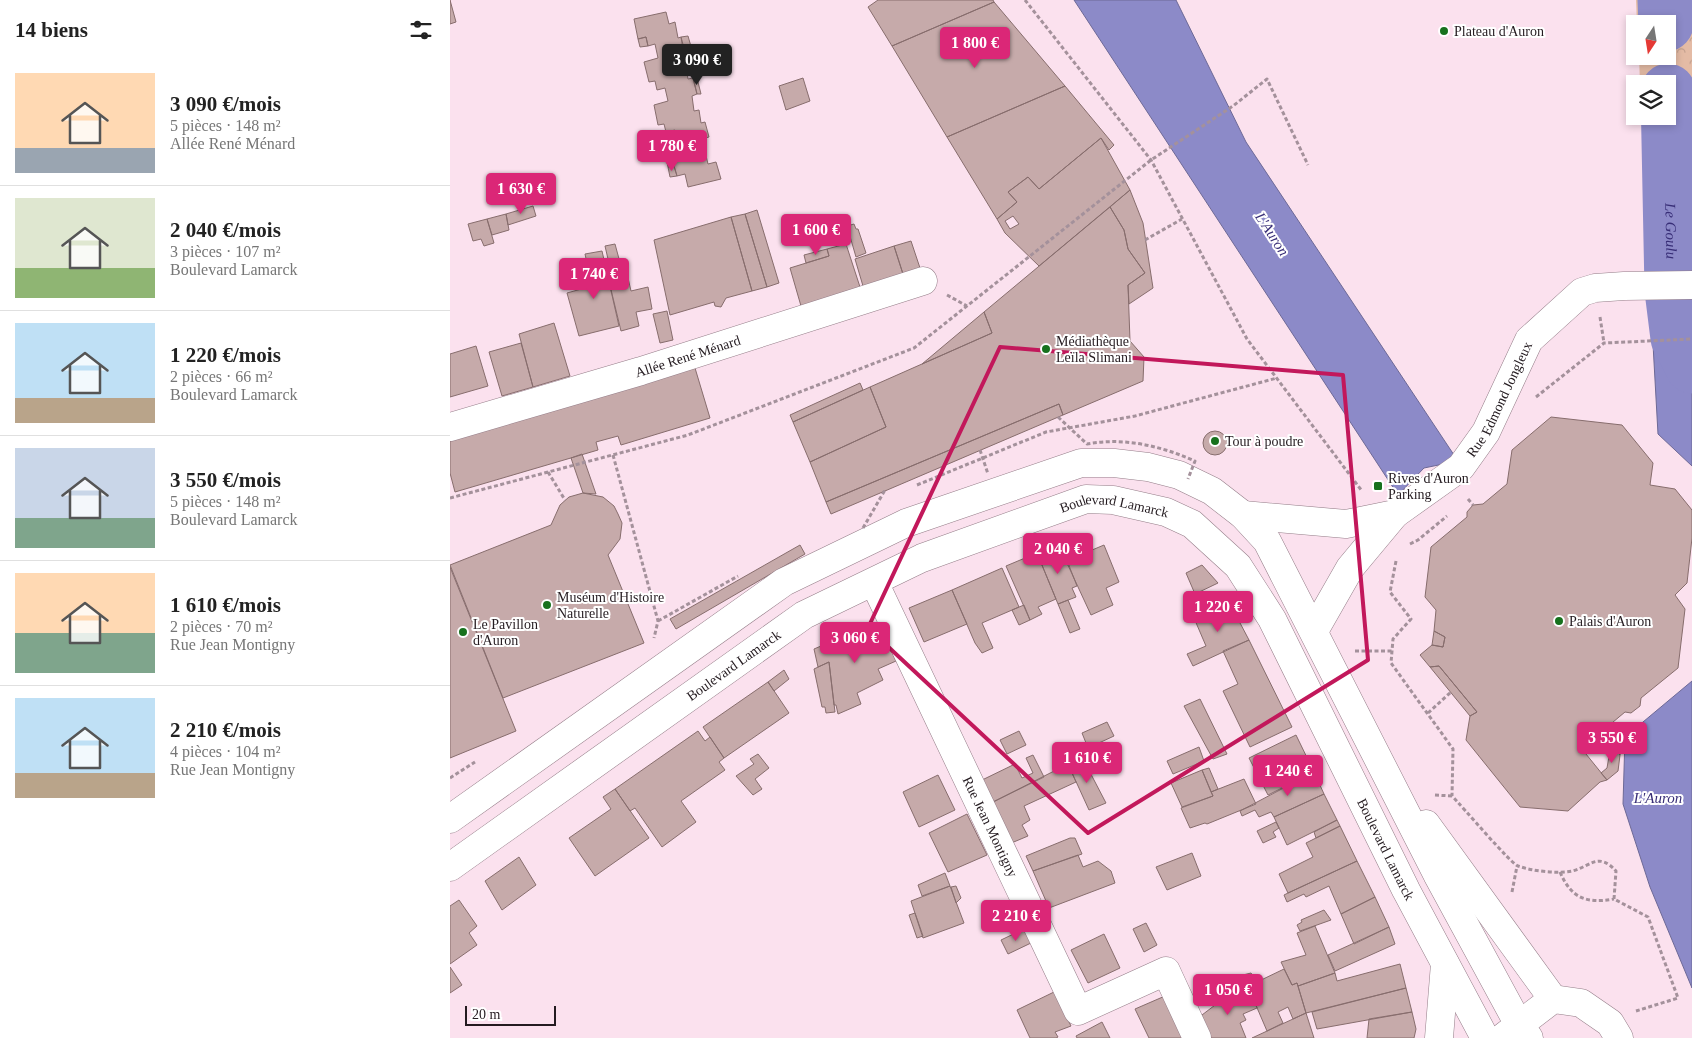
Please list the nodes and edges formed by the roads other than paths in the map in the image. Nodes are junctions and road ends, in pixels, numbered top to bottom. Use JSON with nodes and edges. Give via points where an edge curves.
{"nodes":[{"id":1,"x":923,"y":281,"type":"dead end"},
{"id":2,"x":1692,"y":285,"type":"edge"},
{"id":3,"x":450,"y":426,"type":"edge"},
{"id":4,"x":1402,"y":509,"type":"junction"},
{"id":5,"x":1243,"y":514,"type":"junction"},
{"id":6,"x":874,"y":582,"type":"junction"},
{"id":7,"x":1314,"y":632,"type":"junction"},
{"id":8,"x":1382,"y":765,"type":"junction"},
{"id":9,"x":450,"y":819,"type":"edge"},
{"id":10,"x":450,"y":866,"type":"edge"},
{"id":11,"x":1445,"y":964,"type":"junction"},
{"id":12,"x":1553,"y":999,"type":"junction"},
{"id":13,"x":1614,"y":1030,"type":"edge"},
{"id":14,"x":1516,"y":1034,"type":"edge"},
{"id":15,"x":1197,"y":1038,"type":"edge"},
{"id":16,"x":1439,"y":1038,"type":"edge"},
{"id":17,"x":1485,"y":1038,"type":"edge"}],
"edges":[{"from":1,"to":3,"type":"main road","name":"Allée René Ménard","via":[[641,371]]},
{"from":2,"to":4,"type":"main road","name":"Rue Edmond Jongleux","via":[[1624,286],[1582,292],[1528,340],[1486,432],[1461,467]]},
{"from":4,"to":5,"type":"main road","name":"Rue Edmond Jongleux","via":[[1346,524]]},
{"from":4,"to":7,"type":"main road","name":"Rue Edmond Jongleux","via":[[1350,568]]},
{"from":5,"to":7,"type":"main road","via":[[1267,541]]},
{"from":5,"to":9,"type":"main road","via":[[1212,491],[1179,475],[1148,467],[1080,463],[906,523],[784,582]]},
{"from":6,"to":10,"type":"main road","name":"Boulevard Lamarck","via":[[804,615]]},
{"from":6,"to":11,"type":"main road","name":"Boulevard Lamarck","via":[[922,558],[1086,499],[1139,505],[1166,512],[1192,524],[1238,566],[1272,619]]},
{"from":6,"to":15,"type":"main road","name":"Rue Jean Montigny","via":[[1078,1011],[1166,971]]},
{"from":7,"to":8,"type":"main road"},
{"from":8,"to":12,"type":"main road"},
{"from":8,"to":14,"type":"main road"},
{"from":11,"to":16,"type":"main road"},
{"from":11,"to":17,"type":"main road","name":"Boulevard Lamarck"},
{"from":12,"to":13,"type":"main road","via":[[1582,1003]]},
{"from":12,"to":14,"type":"main road"}]}
